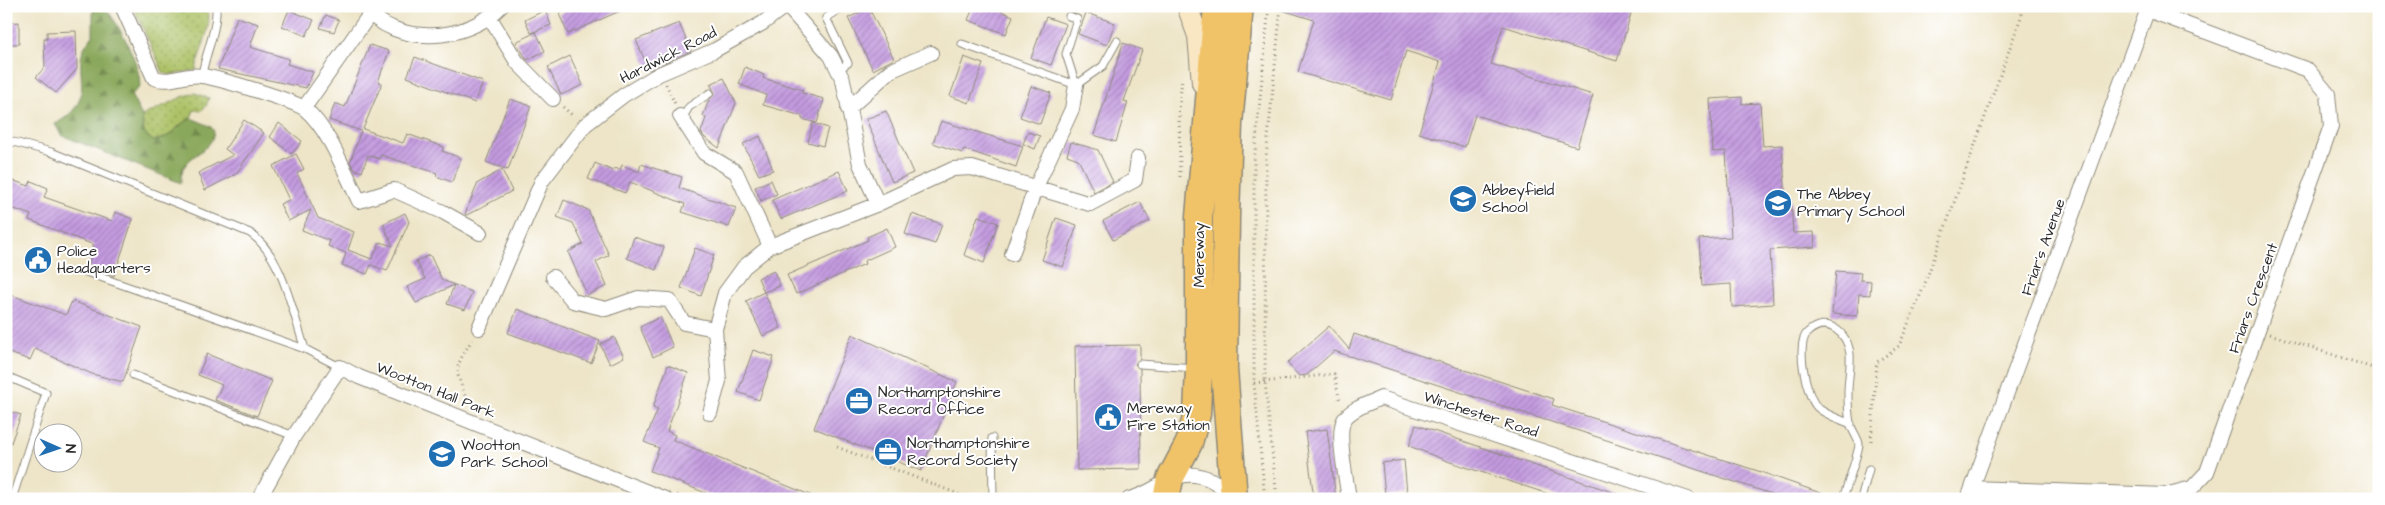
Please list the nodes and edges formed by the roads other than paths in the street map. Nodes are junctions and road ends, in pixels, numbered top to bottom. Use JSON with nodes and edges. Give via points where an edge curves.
{"nodes":[{"id":1,"x":122,"y":6,"type":"edge"},
{"id":2,"x":501,"y":6,"type":"edge"},
{"id":3,"x":786,"y":6,"type":"edge"},
{"id":4,"x":846,"y":6,"type":"edge"},
{"id":5,"x":1187,"y":6,"type":"edge"},
{"id":6,"x":1217,"y":6,"type":"edge"},
{"id":7,"x":1240,"y":6,"type":"edge"},
{"id":8,"x":2149,"y":8,"type":"edge"},
{"id":9,"x":216,"y":10,"type":"dead end"},
{"id":10,"x":367,"y":10,"type":"edge"},
{"id":11,"x":1069,"y":16,"type":"dead end"},
{"id":12,"x":490,"y":18,"type":"junction"},
{"id":13,"x":1117,"y":41,"type":"dead end"},
{"id":14,"x":962,"y":44,"type":"dead end"},
{"id":15,"x":930,"y":53,"type":"dead end"},
{"id":16,"x":838,"y":70,"type":"junction"},
{"id":17,"x":202,"y":75,"type":"junction"},
{"id":18,"x":1076,"y":84,"type":"junction"},
{"id":19,"x":710,"y":93,"type":"dead end"},
{"id":20,"x":553,"y":98,"type":"road end"},
{"id":21,"x":304,"y":108,"type":"junction"},
{"id":22,"x":848,"y":108,"type":"junction"},
{"id":23,"x":681,"y":117,"type":"joint"},
{"id":24,"x":1206,"y":139,"type":"junction"},
{"id":25,"x":6,"y":140,"type":"edge"},
{"id":26,"x":1138,"y":158,"type":"dead end"},
{"id":27,"x":1035,"y":189,"type":"junction"},
{"id":28,"x":878,"y":204,"type":"junction"},
{"id":29,"x":480,"y":233,"type":"dead end"},
{"id":30,"x":770,"y":246,"type":"junction"},
{"id":31,"x":1012,"y":254,"type":"dead end"},
{"id":32,"x":86,"y":272,"type":"dead end"},
{"id":33,"x":553,"y":276,"type":"dead end"},
{"id":34,"x":479,"y":328,"type":"road end"},
{"id":35,"x":715,"y":329,"type":"junction"},
{"id":36,"x":305,"y":349,"type":"junction"},
{"id":37,"x":1140,"y":364,"type":"dead end"},
{"id":38,"x":340,"y":367,"type":"junction"},
{"id":39,"x":1212,"y":368,"type":"junction"},
{"id":40,"x":6,"y":376,"type":"edge"},
{"id":41,"x":133,"y":376,"type":"dead end"},
{"id":42,"x":710,"y":413,"type":"dead end"},
{"id":43,"x":1851,"y":424,"type":"junction"},
{"id":44,"x":294,"y":436,"type":"junction"},
{"id":45,"x":992,"y":438,"type":"dead end"},
{"id":46,"x":1869,"y":469,"type":"road end"},
{"id":47,"x":1168,"y":489,"type":"edge"},
{"id":48,"x":1970,"y":493,"type":"edge"},
{"id":49,"x":9,"y":498,"type":"edge"},
{"id":50,"x":259,"y":499,"type":"edge"},
{"id":51,"x":665,"y":499,"type":"edge"},
{"id":52,"x":993,"y":499,"type":"edge"},
{"id":53,"x":1129,"y":499,"type":"edge"},
{"id":54,"x":1232,"y":499,"type":"edge"},
{"id":55,"x":1349,"y":499,"type":"edge"},
{"id":56,"x":1688,"y":499,"type":"edge"},
{"id":57,"x":1843,"y":499,"type":"edge"},
{"id":58,"x":1861,"y":499,"type":"edge"}],
"edges":[{"from":1,"to":17,"type":"street","via":[[154,78],[164,81]]},
{"from":2,"to":12,"type":"street"},
{"from":3,"to":16,"type":"street","via":[[831,56]]},
{"from":3,"to":34,"type":"street","name":"Hardwick Road","via":[[715,50],[661,73],[584,125],[542,181]]},
{"from":4,"to":16,"type":"lane","via":[[826,18],[848,63]]},
{"from":5,"to":24,"type":"street","via":[[1198,36]]},
{"from":6,"to":24,"type":"highway","name":"Mereway"},
{"from":7,"to":39,"type":"highway","name":"Mereway"},
{"from":8,"to":48,"type":"street","name":"Friar's Avenue"},
{"from":8,"to":48,"type":"street","name":"Friars Crescent","via":[[2308,70],[2328,94],[2331,126],[2260,330],[2207,472],[2192,488],[2164,495]]},
{"from":9,"to":17,"type":"lane"},
{"from":10,"to":12,"type":"street","via":[[393,28],[418,36],[438,36],[464,30]]},
{"from":10,"to":21,"type":"street"},
{"from":11,"to":18,"type":"lane","via":[[1077,19],[1066,54]]},
{"from":12,"to":20,"type":"street","via":[[517,62]]},
{"from":13,"to":18,"type":"lane","via":[[1103,66]]},
{"from":14,"to":18,"type":"lane"},
{"from":15,"to":22,"type":"street","via":[[890,71]]},
{"from":16,"to":22,"type":"street"},
{"from":17,"to":21,"type":"street"},
{"from":18,"to":27,"type":"street","via":[[1072,109]]},
{"from":19,"to":23,"type":"lane","via":[[689,107]]},
{"from":21,"to":29,"type":"street","via":[[322,128],[360,201],[394,190]]},
{"from":22,"to":28,"type":"street","via":[[860,164]]},
{"from":23,"to":30,"type":"street","via":[[704,153],[736,172]]},
{"from":24,"to":39,"type":"highway","name":"Mereway","via":[[1199,217]]},
{"from":25,"to":36,"type":"lane","via":[[51,152],[262,241],[275,260]]},
{"from":26,"to":27,"type":"street","via":[[1135,180],[1090,204]]},
{"from":27,"to":28,"type":"street","via":[[972,168],[953,169]]},
{"from":27,"to":31,"type":"street"},
{"from":28,"to":30,"type":"street"},
{"from":30,"to":35,"type":"street","via":[[744,267],[725,293]]},
{"from":32,"to":36,"type":"lane"},
{"from":33,"to":35,"type":"street","via":[[573,301],[606,309],[638,298],[669,300],[684,323]]},
{"from":35,"to":42,"type":"street","via":[[719,381]]},
{"from":36,"to":38,"type":"lane"},
{"from":37,"to":39,"type":"lane"},
{"from":38,"to":44,"type":"street"},
{"from":38,"to":51,"type":"street","name":"Wootton Hall Park"},
{"from":39,"to":47,"type":"highway","name":"Mereway","via":[[1189,443]]},
{"from":39,"to":54,"type":"highway","name":"Mereway"},
{"from":40,"to":49,"type":"lane","via":[[46,393]]},
{"from":41,"to":44,"type":"lane"},
{"from":43,"to":43,"type":"lane","via":[[1822,411],[1810,397],[1805,382],[1803,342],[1807,332],[1815,328],[1832,327],[1840,331],[1847,342]]},
{"from":43,"to":57,"type":"lane","via":[[1859,444]]},
{"from":44,"to":50,"type":"street"},
{"from":45,"to":52,"type":"lane"},
{"from":46,"to":58,"type":"lane"},
{"from":47,"to":53,"type":"street","via":[[1153,489]]},
{"from":47,"to":54,"type":"street","via":[[1181,474],[1220,484]]},
{"from":55,"to":56,"type":"street","name":"Winchester Road","via":[[1341,432],[1344,420],[1381,398]]}]}
